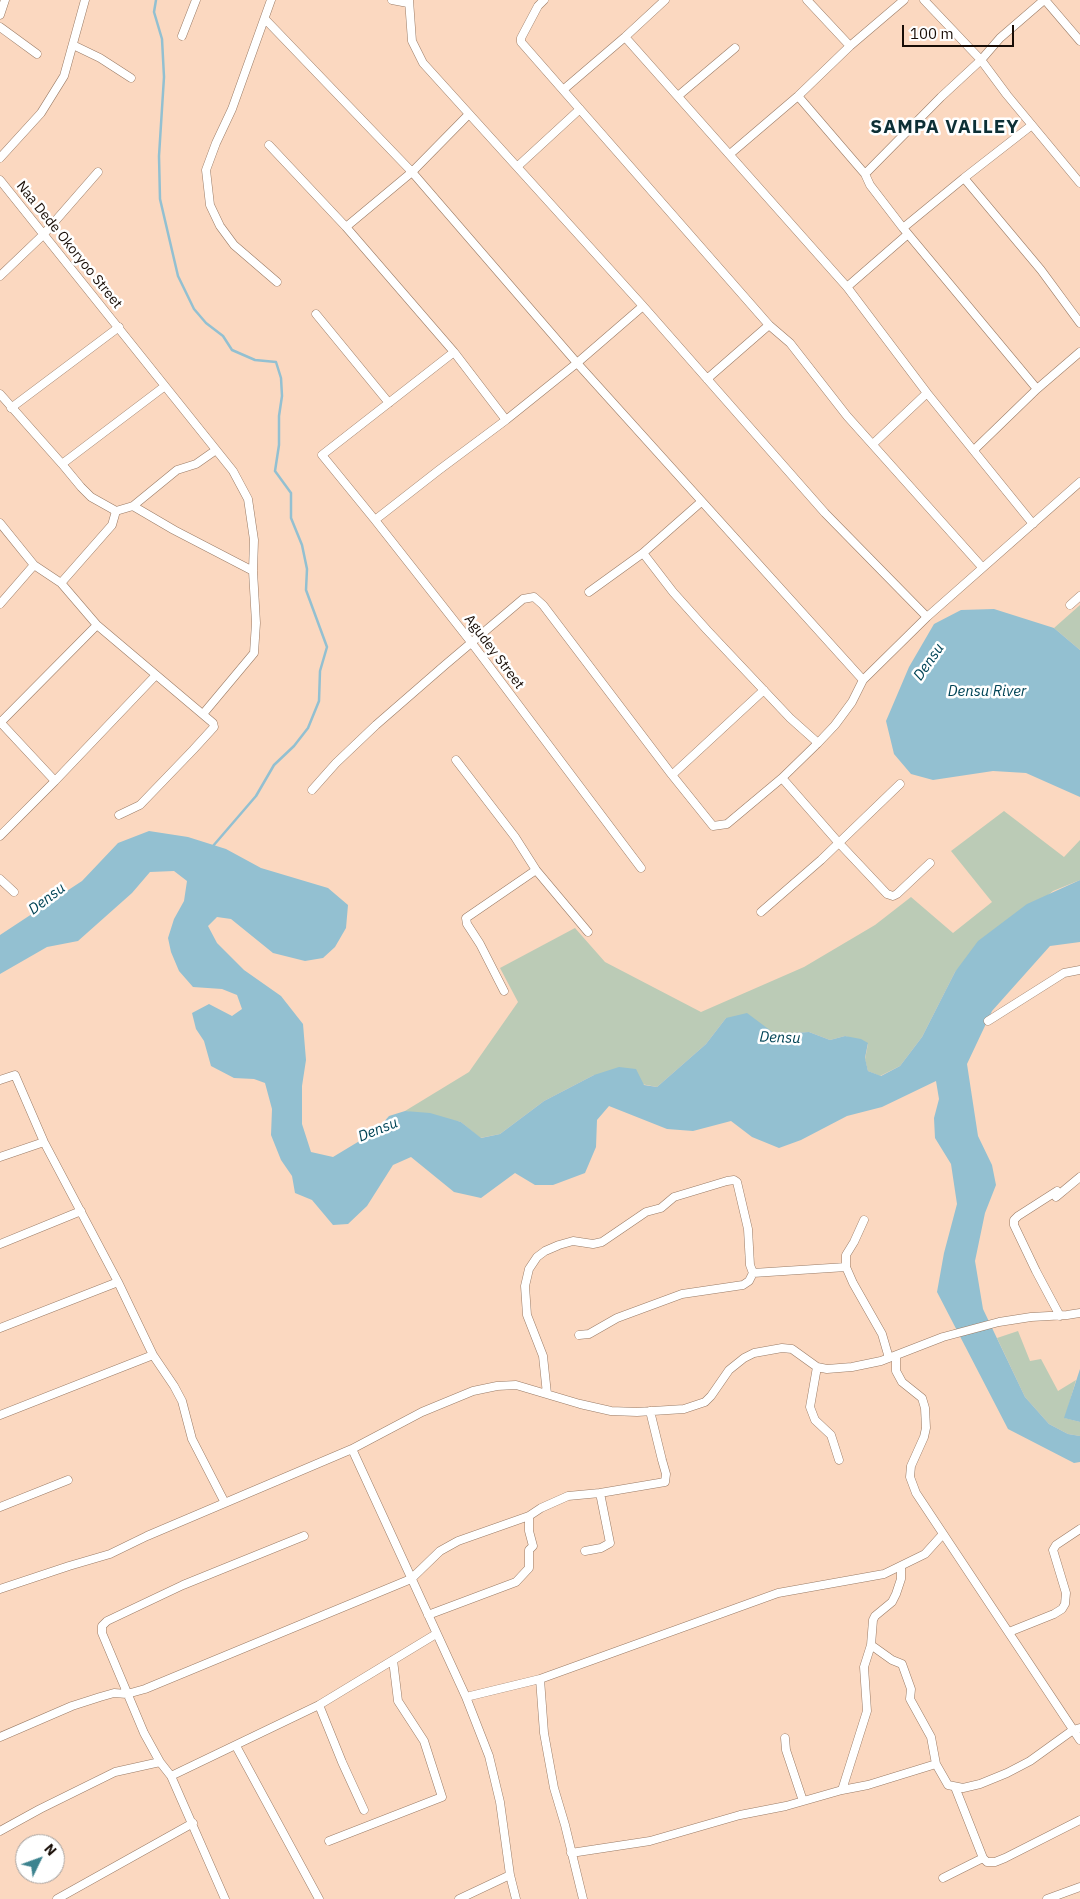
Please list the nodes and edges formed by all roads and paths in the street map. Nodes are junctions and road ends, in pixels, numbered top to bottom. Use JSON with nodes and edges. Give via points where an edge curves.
{"nodes":[{"id":1,"x":5,"y":0,"type":"edge"},
{"id":2,"x":85,"y":0,"type":"edge"},
{"id":3,"x":196,"y":0,"type":"edge"},
{"id":4,"x":271,"y":0,"type":"edge"},
{"id":5,"x":392,"y":0,"type":"edge"},
{"id":6,"x":664,"y":0,"type":"edge"},
{"id":7,"x":807,"y":0,"type":"edge"},
{"id":8,"x":904,"y":0,"type":"edge"},
{"id":9,"x":924,"y":0,"type":"edge"},
{"id":10,"x":1045,"y":0,"type":"edge"},
{"id":11,"x":408,"y":2,"type":"edge"},
{"id":12,"x":538,"y":2,"type":"edge"},
{"id":13,"x":0,"y":15,"type":"edge"},
{"id":14,"x":264,"y":19,"type":"junction"},
{"id":15,"x":0,"y":27,"type":"edge"},
{"id":16,"x":182,"y":36,"type":"dead end"},
{"id":17,"x":626,"y":37,"type":"junction"},
{"id":18,"x":1080,"y":41,"type":"edge"},
{"id":19,"x":73,"y":45,"type":"junction"},
{"id":20,"x":850,"y":46,"type":"junction"},
{"id":21,"x":735,"y":48,"type":"dead end"},
{"id":22,"x":36,"y":54,"type":"dead end"},
{"id":23,"x":980,"y":60,"type":"junction"},
{"id":24,"x":131,"y":78,"type":"dead end"},
{"id":25,"x":563,"y":90,"type":"junction"},
{"id":26,"x":678,"y":96,"type":"junction"},
{"id":27,"x":798,"y":96,"type":"junction"},
{"id":28,"x":580,"y":109,"type":"junction"},
{"id":29,"x":469,"y":114,"type":"junction"},
{"id":30,"x":1032,"y":125,"type":"junction"},
{"id":31,"x":269,"y":145,"type":"dead end"},
{"id":32,"x":730,"y":154,"type":"junction"},
{"id":33,"x":0,"y":158,"type":"edge"},
{"id":34,"x":518,"y":166,"type":"junction"},
{"id":35,"x":98,"y":172,"type":"dead end"},
{"id":36,"x":412,"y":172,"type":"junction"},
{"id":37,"x":865,"y":174,"type":"junction"},
{"id":38,"x":964,"y":178,"type":"junction"},
{"id":39,"x":0,"y":180,"type":"edge"},
{"id":40,"x":1080,"y":183,"type":"edge"},
{"id":41,"x":346,"y":227,"type":"junction"},
{"id":42,"x":906,"y":231,"type":"junction"},
{"id":43,"x":44,"y":235,"type":"junction"},
{"id":44,"x":0,"y":276,"type":"edge"},
{"id":45,"x":277,"y":282,"type":"dead end"},
{"id":46,"x":847,"y":287,"type":"junction"},
{"id":47,"x":643,"y":306,"type":"junction"},
{"id":48,"x":316,"y":314,"type":"dead end"},
{"id":49,"x":1080,"y":323,"type":"edge"},
{"id":50,"x":769,"y":326,"type":"junction"},
{"id":51,"x":119,"y":327,"type":"junction"},
{"id":52,"x":454,"y":352,"type":"junction"},
{"id":53,"x":1080,"y":352,"type":"edge"},
{"id":54,"x":577,"y":363,"type":"junction"},
{"id":55,"x":707,"y":379,"type":"junction"},
{"id":56,"x":165,"y":386,"type":"junction"},
{"id":57,"x":1037,"y":390,"type":"junction"},
{"id":58,"x":0,"y":394,"type":"edge"},
{"id":59,"x":927,"y":394,"type":"junction"},
{"id":60,"x":389,"y":403,"type":"junction"},
{"id":61,"x":11,"y":408,"type":"junction"},
{"id":62,"x":506,"y":420,"type":"junction"},
{"id":63,"x":873,"y":444,"type":"junction"},
{"id":64,"x":216,"y":450,"type":"junction"},
{"id":65,"x":974,"y":450,"type":"junction"},
{"id":66,"x":62,"y":464,"type":"junction"},
{"id":67,"x":1080,"y":482,"type":"edge"},
{"id":68,"x":702,"y":502,"type":"junction"},
{"id":69,"x":133,"y":506,"type":"junction"},
{"id":70,"x":116,"y":511,"type":"junction"},
{"id":71,"x":375,"y":520,"type":"junction"},
{"id":72,"x":0,"y":523,"type":"edge"},
{"id":73,"x":1033,"y":524,"type":"junction"},
{"id":74,"x":643,"y":553,"type":"junction"},
{"id":75,"x":34,"y":564,"type":"junction"},
{"id":76,"x":982,"y":567,"type":"junction"},
{"id":77,"x":253,"y":571,"type":"junction"},
{"id":78,"x":61,"y":583,"type":"junction"},
{"id":79,"x":589,"y":592,"type":"dead end"},
{"id":80,"x":1080,"y":596,"type":"edge"},
{"id":81,"x":0,"y":604,"type":"edge"},
{"id":82,"x":1070,"y":605,"type":"dead end"},
{"id":83,"x":927,"y":617,"type":"junction"},
{"id":84,"x":97,"y":625,"type":"junction"},
{"id":85,"x":471,"y":642,"type":"junction"},
{"id":86,"x":156,"y":675,"type":"junction"},
{"id":87,"x":863,"y":680,"type":"junction"},
{"id":88,"x":764,"y":690,"type":"junction"},
{"id":89,"x":203,"y":714,"type":"junction"},
{"id":90,"x":0,"y":723,"type":"edge"},
{"id":91,"x":818,"y":743,"type":"junction"},
{"id":92,"x":456,"y":760,"type":"dead end"},
{"id":93,"x":672,"y":775,"type":"junction"},
{"id":94,"x":782,"y":778,"type":"junction"},
{"id":95,"x":55,"y":781,"type":"junction"},
{"id":96,"x":900,"y":784,"type":"dead end"},
{"id":97,"x":312,"y":790,"type":"dead end"},
{"id":98,"x":119,"y":815,"type":"dead end"},
{"id":99,"x":0,"y":836,"type":"edge"},
{"id":100,"x":838,"y":842,"type":"junction"},
{"id":101,"x":930,"y":863,"type":"dead end"},
{"id":102,"x":641,"y":868,"type":"dead end"},
{"id":103,"x":536,"y":870,"type":"junction"},
{"id":104,"x":0,"y":879,"type":"edge"},
{"id":105,"x":14,"y":892,"type":"dead end"},
{"id":106,"x":761,"y":912,"type":"dead end"},
{"id":107,"x":588,"y":932,"type":"dead end"},
{"id":108,"x":1080,"y":970,"type":"edge"},
{"id":109,"x":504,"y":991,"type":"dead end"},
{"id":110,"x":988,"y":1021,"type":"dead end"},
{"id":111,"x":0,"y":1080,"type":"edge"},
{"id":112,"x":44,"y":1142,"type":"junction"},
{"id":113,"x":0,"y":1157,"type":"edge"},
{"id":114,"x":1080,"y":1177,"type":"edge"},
{"id":115,"x":81,"y":1211,"type":"junction"},
{"id":116,"x":864,"y":1220,"type":"dead end"},
{"id":117,"x":0,"y":1244,"type":"edge"},
{"id":118,"x":846,"y":1267,"type":"junction"},
{"id":119,"x":753,"y":1273,"type":"junction"},
{"id":120,"x":118,"y":1282,"type":"junction"},
{"id":121,"x":1080,"y":1313,"type":"edge"},
{"id":122,"x":1060,"y":1316,"type":"junction"},
{"id":123,"x":0,"y":1328,"type":"edge"},
{"id":124,"x":579,"y":1335,"type":"dead end"},
{"id":125,"x":153,"y":1355,"type":"junction"},
{"id":126,"x":892,"y":1357,"type":"junction"},
{"id":127,"x":817,"y":1366,"type":"junction"},
{"id":128,"x":547,"y":1394,"type":"junction"},
{"id":129,"x":650,"y":1411,"type":"junction"},
{"id":130,"x":0,"y":1415,"type":"edge"},
{"id":131,"x":352,"y":1449,"type":"junction"},
{"id":132,"x":839,"y":1460,"type":"dead end"},
{"id":133,"x":68,"y":1480,"type":"dead end"},
{"id":134,"x":600,"y":1493,"type":"junction"},
{"id":135,"x":225,"y":1504,"type":"junction"},
{"id":136,"x":0,"y":1507,"type":"edge"},
{"id":137,"x":529,"y":1516,"type":"junction"},
{"id":138,"x":1080,"y":1529,"type":"edge"},
{"id":139,"x":943,"y":1534,"type":"junction"},
{"id":140,"x":304,"y":1536,"type":"dead end"},
{"id":141,"x":585,"y":1551,"type":"dead end"},
{"id":142,"x":901,"y":1566,"type":"junction"},
{"id":143,"x":411,"y":1579,"type":"junction"},
{"id":144,"x":0,"y":1589,"type":"edge"},
{"id":145,"x":428,"y":1615,"type":"junction"},
{"id":146,"x":1009,"y":1632,"type":"junction"},
{"id":147,"x":436,"y":1634,"type":"junction"},
{"id":148,"x":871,"y":1645,"type":"junction"},
{"id":149,"x":393,"y":1660,"type":"junction"},
{"id":150,"x":540,"y":1679,"type":"junction"},
{"id":151,"x":127,"y":1694,"type":"junction"},
{"id":152,"x":466,"y":1697,"type":"junction"},
{"id":153,"x":319,"y":1705,"type":"junction"},
{"id":154,"x":1077,"y":1729,"type":"edge"},
{"id":155,"x":0,"y":1737,"type":"edge"},
{"id":156,"x":786,"y":1738,"type":"dead end"},
{"id":157,"x":1080,"y":1740,"type":"edge"},
{"id":158,"x":236,"y":1746,"type":"junction"},
{"id":159,"x":160,"y":1762,"type":"junction"},
{"id":160,"x":936,"y":1764,"type":"junction"},
{"id":161,"x":171,"y":1776,"type":"junction"},
{"id":162,"x":955,"y":1787,"type":"junction"},
{"id":163,"x":842,"y":1790,"type":"junction"},
{"id":164,"x":803,"y":1801,"type":"junction"},
{"id":165,"x":364,"y":1810,"type":"dead end"},
{"id":166,"x":1080,"y":1820,"type":"edge"},
{"id":167,"x":193,"y":1823,"type":"junction"},
{"id":168,"x":0,"y":1831,"type":"edge"},
{"id":169,"x":329,"y":1842,"type":"dead end"},
{"id":170,"x":571,"y":1852,"type":"junction"},
{"id":171,"x":983,"y":1858,"type":"junction"},
{"id":172,"x":510,"y":1875,"type":"junction"},
{"id":173,"x":943,"y":1878,"type":"dead end"},
{"id":174,"x":1080,"y":1887,"type":"edge"},
{"id":175,"x":56,"y":1899,"type":"edge"},
{"id":176,"x":225,"y":1899,"type":"edge"},
{"id":177,"x":319,"y":1899,"type":"edge"},
{"id":178,"x":459,"y":1899,"type":"edge"},
{"id":179,"x":516,"y":1899,"type":"edge"},
{"id":180,"x":583,"y":1899,"type":"edge"},
{"id":181,"x":1047,"y":1899,"type":"edge"}],
"edges":[{"from":1,"to":13,"type":"street"},
{"from":2,"to":19,"type":"street"},
{"from":3,"to":16,"type":"street"},
{"from":4,"to":14,"type":"street"},
{"from":5,"to":11,"type":"street"},
{"from":6,"to":17,"type":"street"},
{"from":7,"to":20,"type":"street"},
{"from":8,"to":20,"type":"street"},
{"from":9,"to":23,"type":"street"},
{"from":10,"to":18,"type":"street"},
{"from":10,"to":23,"type":"street","via":[[1000,38]]},
{"from":11,"to":29,"type":"street","via":[[412,41],[423,63]]},
{"from":12,"to":25,"type":"street","via":[[521,42]]},
{"from":14,"to":36,"type":"street"},
{"from":14,"to":45,"type":"street","via":[[232,110],[206,170],[210,205],[220,226],[234,244]]},
{"from":15,"to":22,"type":"street"},
{"from":17,"to":25,"type":"street"},
{"from":17,"to":26,"type":"street"},
{"from":19,"to":24,"type":"street"},
{"from":19,"to":33,"type":"street","via":[[64,76],[40,113]]},
{"from":20,"to":27,"type":"street"},
{"from":21,"to":26,"type":"street"},
{"from":23,"to":30,"type":"street"},
{"from":23,"to":37,"type":"street"},
{"from":25,"to":28,"type":"street"},
{"from":26,"to":32,"type":"street"},
{"from":27,"to":32,"type":"street"},
{"from":27,"to":37,"type":"street"},
{"from":28,"to":34,"type":"street"},
{"from":28,"to":50,"type":"street"},
{"from":29,"to":34,"type":"street"},
{"from":29,"to":36,"type":"street"},
{"from":30,"to":38,"type":"street"},
{"from":30,"to":40,"type":"street"},
{"from":31,"to":41,"type":"street"},
{"from":32,"to":46,"type":"street"},
{"from":34,"to":47,"type":"street"},
{"from":35,"to":43,"type":"street"},
{"from":36,"to":41,"type":"street"},
{"from":36,"to":54,"type":"street"},
{"from":37,"to":42,"type":"street"},
{"from":38,"to":42,"type":"street"},
{"from":38,"to":49,"type":"street","via":[[1042,270]]},
{"from":39,"to":43,"type":"street","name":"Naa Dede Okoryoo Street"},
{"from":41,"to":52,"type":"street"},
{"from":42,"to":46,"type":"street"},
{"from":42,"to":57,"type":"street"},
{"from":43,"to":44,"type":"street"},
{"from":43,"to":51,"type":"street","name":"Naa Dede Okoryoo Street"},
{"from":46,"to":59,"type":"street"},
{"from":47,"to":54,"type":"street"},
{"from":47,"to":55,"type":"street"},
{"from":48,"to":60,"type":"street"},
{"from":50,"to":55,"type":"street"},
{"from":50,"to":63,"type":"street","via":[[790,344],[846,416]]},
{"from":51,"to":56,"type":"street","name":"Naa Dede Okoryoo Street"},
{"from":51,"to":61,"type":"street"},
{"from":52,"to":60,"type":"street"},
{"from":52,"to":62,"type":"street"},
{"from":53,"to":57,"type":"street"},
{"from":54,"to":62,"type":"street"},
{"from":54,"to":68,"type":"street"},
{"from":55,"to":83,"type":"street","via":[[825,513]]},
{"from":56,"to":64,"type":"street","name":"Naa Dede Okoryoo Street"},
{"from":56,"to":66,"type":"street"},
{"from":57,"to":65,"type":"street"},
{"from":58,"to":61,"type":"street"},
{"from":59,"to":63,"type":"street"},
{"from":59,"to":65,"type":"street"},
{"from":60,"to":71,"type":"street","name":"Agudey Street","via":[[322,455]]},
{"from":61,"to":66,"type":"street"},
{"from":62,"to":71,"type":"street"},
{"from":63,"to":76,"type":"street"},
{"from":64,"to":69,"type":"street","via":[[196,464],[178,470]]},
{"from":64,"to":77,"type":"street","name":"Naa Dede Okoryoo Street","via":[[233,471],[248,499],[254,540]]},
{"from":65,"to":73,"type":"street"},
{"from":66,"to":70,"type":"street","via":[[80,488]]},
{"from":67,"to":73,"type":"street"},
{"from":68,"to":74,"type":"street"},
{"from":68,"to":87,"type":"street"},
{"from":69,"to":70,"type":"street"},
{"from":69,"to":77,"type":"street"},
{"from":70,"to":78,"type":"street","via":[[112,525]]},
{"from":71,"to":85,"type":"street","name":"Agudey Street"},
{"from":72,"to":75,"type":"street"},
{"from":73,"to":76,"type":"street"},
{"from":74,"to":79,"type":"street"},
{"from":74,"to":88,"type":"street","via":[[673,592]]},
{"from":75,"to":78,"type":"street"},
{"from":75,"to":81,"type":"street"},
{"from":76,"to":83,"type":"street"},
{"from":77,"to":89,"type":"street","name":"Naa Dede Okoryoo Street","via":[[254,654]]},
{"from":78,"to":84,"type":"street"},
{"from":80,"to":82,"type":"street"},
{"from":83,"to":87,"type":"street"},
{"from":84,"to":86,"type":"street"},
{"from":84,"to":90,"type":"street"},
{"from":85,"to":93,"type":"street","via":[[522,599],[534,597],[543,604]]},
{"from":85,"to":97,"type":"street","via":[[376,725]]},
{"from":85,"to":102,"type":"street","name":"Agudey Street"},
{"from":86,"to":89,"type":"street"},
{"from":86,"to":95,"type":"street"},
{"from":87,"to":91,"type":"street","via":[[852,702]]},
{"from":88,"to":91,"type":"street"},
{"from":88,"to":93,"type":"street"},
{"from":89,"to":98,"type":"street","via":[[214,727],[140,805]]},
{"from":90,"to":95,"type":"street"},
{"from":91,"to":94,"type":"street"},
{"from":92,"to":103,"type":"street"},
{"from":93,"to":94,"type":"street","via":[[713,826],[727,824]]},
{"from":94,"to":100,"type":"street"},
{"from":95,"to":99,"type":"street"},
{"from":96,"to":100,"type":"street"},
{"from":100,"to":101,"type":"street","via":[[887,894],[893,896]]},
{"from":100,"to":106,"type":"street"},
{"from":103,"to":107,"type":"street"},
{"from":103,"to":109,"type":"street","via":[[466,918]]},
{"from":104,"to":105,"type":"street"},
{"from":108,"to":110,"type":"street","via":[[1064,973]]},
{"from":111,"to":112,"type":"street","via":[[15,1076]]},
{"from":112,"to":113,"type":"street"},
{"from":112,"to":115,"type":"street"},
{"from":114,"to":122,"type":"street","via":[[1014,1220]]},
{"from":115,"to":117,"type":"street"},
{"from":115,"to":120,"type":"street"},
{"from":116,"to":118,"type":"street","via":[[846,1255]]},
{"from":118,"to":119,"type":"street"},
{"from":118,"to":126,"type":"street"},
{"from":119,"to":124,"type":"street","via":[[743,1285],[682,1294],[617,1318],[589,1334]]},
{"from":119,"to":128,"type":"street","via":[[748,1228],[740,1189],[734,1180],[674,1197],[602,1242],[573,1241],[545,1251],[529,1269],[525,1286],[527,1315],[543,1356]]},
{"from":120,"to":123,"type":"street"},
{"from":120,"to":125,"type":"street"},
{"from":121,"to":122,"type":"street"},
{"from":122,"to":126,"type":"street","via":[[999,1322],[943,1337]]},
{"from":125,"to":130,"type":"street"},
{"from":125,"to":135,"type":"street","via":[[182,1401],[192,1439]]},
{"from":126,"to":127,"type":"street","via":[[852,1367],[827,1369]]},
{"from":126,"to":139,"type":"street","via":[[902,1382],[922,1398],[925,1408],[926,1428],[910,1476],[925,1508]]},
{"from":127,"to":129,"type":"street","via":[[792,1349],[754,1353],[729,1370],[704,1402],[684,1408]]},
{"from":127,"to":132,"type":"street","via":[[810,1407],[815,1420],[831,1435]]},
{"from":128,"to":129,"type":"street","via":[[611,1411]]},
{"from":128,"to":131,"type":"street","via":[[516,1386],[473,1391],[422,1412]]},
{"from":129,"to":134,"type":"street","via":[[665,1482]]},
{"from":131,"to":135,"type":"street"},
{"from":131,"to":143,"type":"street"},
{"from":133,"to":136,"type":"street"},
{"from":134,"to":137,"type":"street","via":[[568,1496]]},
{"from":134,"to":141,"type":"street","via":[[610,1542],[601,1548]]},
{"from":135,"to":144,"type":"street","via":[[110,1554]]},
{"from":137,"to":143,"type":"street","via":[[440,1550]]},
{"from":137,"to":145,"type":"street","via":[[533,1546],[529,1550],[529,1568],[516,1582]]},
{"from":138,"to":146,"type":"street","via":[[1053,1550],[1066,1593],[1062,1610]]},
{"from":139,"to":142,"type":"street","via":[[925,1554]]},
{"from":139,"to":146,"type":"street"},
{"from":140,"to":151,"type":"street","via":[[183,1585],[106,1621],[102,1634]]},
{"from":142,"to":148,"type":"street","via":[[901,1579],[892,1602],[873,1620]]},
{"from":142,"to":150,"type":"street","via":[[871,1577],[778,1593]]},
{"from":143,"to":145,"type":"street"},
{"from":143,"to":151,"type":"street"},
{"from":145,"to":147,"type":"street"},
{"from":146,"to":154,"type":"street"},
{"from":147,"to":149,"type":"street"},
{"from":147,"to":152,"type":"street"},
{"from":148,"to":160,"type":"street","via":[[902,1664],[912,1690],[910,1698],[931,1737]]},
{"from":148,"to":163,"type":"street","via":[[864,1667],[867,1710]]},
{"from":149,"to":153,"type":"street"},
{"from":149,"to":169,"type":"street","via":[[398,1701],[424,1742],[442,1798]]},
{"from":150,"to":152,"type":"street"},
{"from":150,"to":170,"type":"street","via":[[550,1770]]},
{"from":151,"to":155,"type":"street","via":[[100,1697]]},
{"from":151,"to":159,"type":"street"},
{"from":152,"to":172,"type":"street","via":[[489,1756],[500,1802]]},
{"from":153,"to":158,"type":"street"},
{"from":153,"to":165,"type":"street"},
{"from":154,"to":157,"type":"street"},
{"from":154,"to":162,"type":"street","via":[[1020,1767],[980,1784]]},
{"from":156,"to":164,"type":"street","via":[[786,1750]]},
{"from":158,"to":161,"type":"street"},
{"from":158,"to":177,"type":"street"},
{"from":159,"to":161,"type":"street"},
{"from":159,"to":168,"type":"street","via":[[115,1772]]},
{"from":160,"to":162,"type":"street","via":[[948,1785]]},
{"from":160,"to":163,"type":"street"},
{"from":161,"to":167,"type":"street"},
{"from":162,"to":171,"type":"street"},
{"from":163,"to":164,"type":"street"},
{"from":164,"to":170,"type":"street","via":[[650,1841]]},
{"from":166,"to":171,"type":"street","via":[[995,1862],[987,1862]]},
{"from":167,"to":175,"type":"street"},
{"from":167,"to":176,"type":"street"},
{"from":170,"to":180,"type":"street"},
{"from":171,"to":173,"type":"street"},
{"from":172,"to":178,"type":"street"},
{"from":172,"to":179,"type":"street"},
{"from":174,"to":181,"type":"street"}]}
